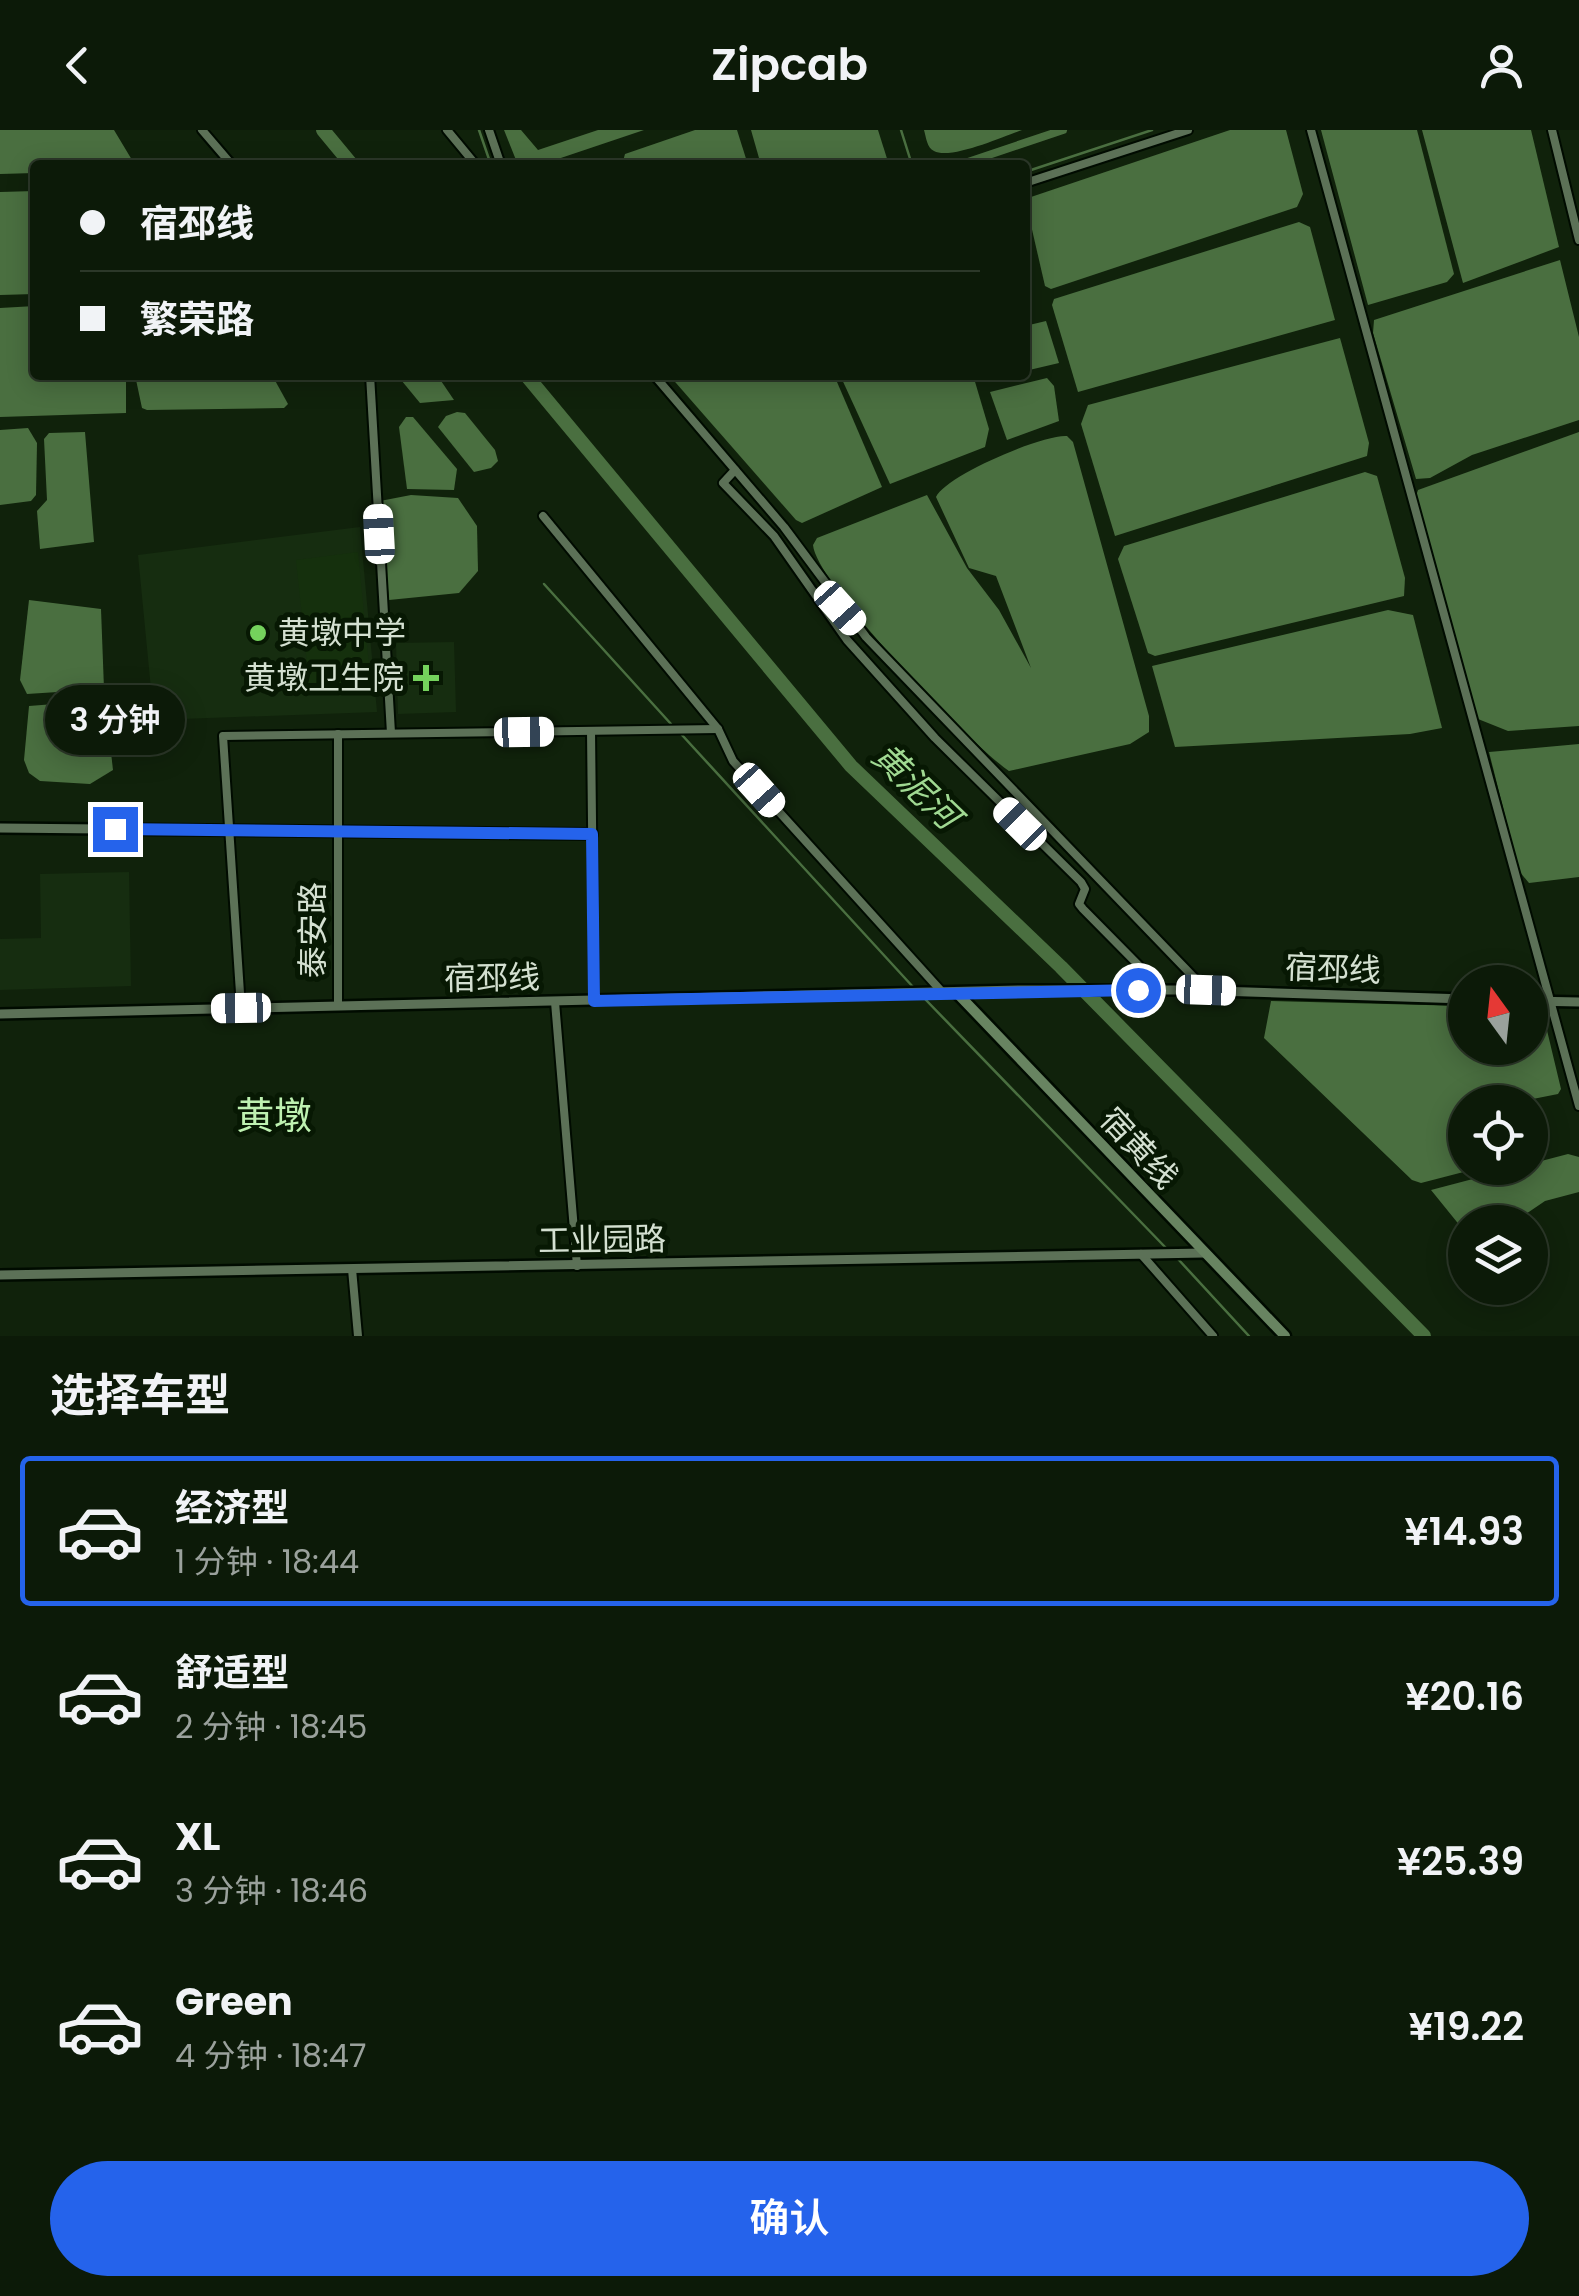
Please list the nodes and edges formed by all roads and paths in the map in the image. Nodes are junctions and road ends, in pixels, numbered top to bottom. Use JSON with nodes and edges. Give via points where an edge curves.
{"nodes":[{"id":1,"x":202,"y":130,"type":"edge"},
{"id":2,"x":447,"y":130,"type":"edge"},
{"id":3,"x":489,"y":130,"type":"edge"},
{"id":4,"x":1188,"y":130,"type":"edge"},
{"id":5,"x":1310,"y":130,"type":"edge"},
{"id":6,"x":1552,"y":130,"type":"edge"},
{"id":7,"x":228,"y":160,"type":"edge"},
{"id":8,"x":472,"y":160,"type":"edge"},
{"id":9,"x":499,"y":160,"type":"edge"},
{"id":10,"x":1030,"y":181,"type":"edge"},
{"id":11,"x":1579,"y":240,"type":"edge"},
{"id":12,"x":370,"y":380,"type":"edge"},
{"id":13,"x":658,"y":380,"type":"edge"},
{"id":14,"x":736,"y":470,"type":"junction"},
{"id":15,"x":542,"y":516,"type":"dead end"},
{"id":16,"x":784,"y":528,"type":"junction"},
{"id":17,"x":774,"y":536,"type":"junction"},
{"id":18,"x":718,"y":729,"type":"junction"},
{"id":19,"x":592,"y":730,"type":"junction"},
{"id":20,"x":391,"y":733,"type":"junction"},
{"id":21,"x":338,"y":734,"type":"junction"},
{"id":22,"x":0,"y":828,"type":"edge"},
{"id":23,"x":230,"y":830,"type":"junction"},
{"id":24,"x":338,"y":831,"type":"junction"},
{"id":25,"x":592,"y":834,"type":"junction"},
{"id":26,"x":1163,"y":990,"type":"junction"},
{"id":27,"x":1206,"y":990,"type":"junction"},
{"id":28,"x":943,"y":993,"type":"junction"},
{"id":29,"x":958,"y":993,"type":"junction"},
{"id":30,"x":1448,"y":998,"type":"edge"},
{"id":31,"x":594,"y":1001,"type":"junction"},
{"id":32,"x":555,"y":1002,"type":"junction"},
{"id":33,"x":1548,"y":1002,"type":"edge"},
{"id":34,"x":1551,"y":1002,"type":"junction"},
{"id":35,"x":1579,"y":1002,"type":"edge"},
{"id":36,"x":338,"y":1006,"type":"junction"},
{"id":37,"x":241,"y":1008,"type":"junction"},
{"id":38,"x":0,"y":1014,"type":"edge"},
{"id":39,"x":1579,"y":1106,"type":"edge"},
{"id":40,"x":1204,"y":1253,"type":"junction"},
{"id":41,"x":1141,"y":1254,"type":"junction"},
{"id":42,"x":577,"y":1266,"type":"junction"},
{"id":43,"x":352,"y":1269,"type":"junction"},
{"id":44,"x":0,"y":1275,"type":"edge"},
{"id":45,"x":358,"y":1336,"type":"edge"},
{"id":46,"x":1213,"y":1336,"type":"edge"},
{"id":47,"x":1285,"y":1336,"type":"edge"}],
"edges":[{"from":1,"to":7,"type":"street"},
{"from":2,"to":8,"type":"street"},
{"from":3,"to":9,"type":"street"},
{"from":4,"to":10,"type":"street"},
{"from":5,"to":34,"type":"street"},
{"from":6,"to":11,"type":"street"},
{"from":12,"to":20,"type":"street"},
{"from":13,"to":14,"type":"street"},
{"from":14,"to":16,"type":"street"},
{"from":14,"to":17,"type":"street","via":[[723,484]]},
{"from":15,"to":18,"type":"street"},
{"from":16,"to":17,"type":"street"},
{"from":16,"to":27,"type":"street","via":[[866,637]]},
{"from":17,"to":26,"type":"street","via":[[847,640],[1080,882],[1085,889],[1079,904]]},
{"from":18,"to":19,"type":"street"},
{"from":18,"to":28,"type":"street","via":[[733,761]]},
{"from":19,"to":20,"type":"street"},
{"from":19,"to":25,"type":"street"},
{"from":20,"to":21,"type":"street"},
{"from":21,"to":23,"type":"street","via":[[222,736]]},
{"from":21,"to":24,"type":"street","name":"泰安路"},
{"from":22,"to":23,"type":"street"},
{"from":23,"to":24,"type":"street"},
{"from":23,"to":37,"type":"street"},
{"from":24,"to":25,"type":"street"},
{"from":24,"to":36,"type":"street","name":"泰安路"},
{"from":25,"to":31,"type":"street"},
{"from":26,"to":27,"type":"street","name":"宿邳线"},
{"from":26,"to":29,"type":"street","name":"宿邳线"},
{"from":27,"to":30,"type":"street","name":"宿邳线"},
{"from":28,"to":29,"type":"street","name":"宿邳线"},
{"from":28,"to":31,"type":"street","name":"宿邳线"},
{"from":29,"to":40,"type":"main road","name":"宿黄线"},
{"from":31,"to":32,"type":"street","name":"宿邳线"},
{"from":32,"to":36,"type":"street","name":"宿邳线"},
{"from":32,"to":42,"type":"street"},
{"from":33,"to":34,"type":"street"},
{"from":34,"to":35,"type":"street"},
{"from":34,"to":39,"type":"street"},
{"from":36,"to":37,"type":"street","name":"宿邳线"},
{"from":37,"to":38,"type":"street","name":"宿邳线"},
{"from":40,"to":41,"type":"street","name":"工业园路"},
{"from":40,"to":47,"type":"main road","name":"宿黄线"},
{"from":41,"to":42,"type":"street","name":"工业园路"},
{"from":41,"to":46,"type":"street"},
{"from":42,"to":43,"type":"street","name":"工业园路"},
{"from":43,"to":44,"type":"street","name":"工业园路"},
{"from":43,"to":45,"type":"street"}]}
